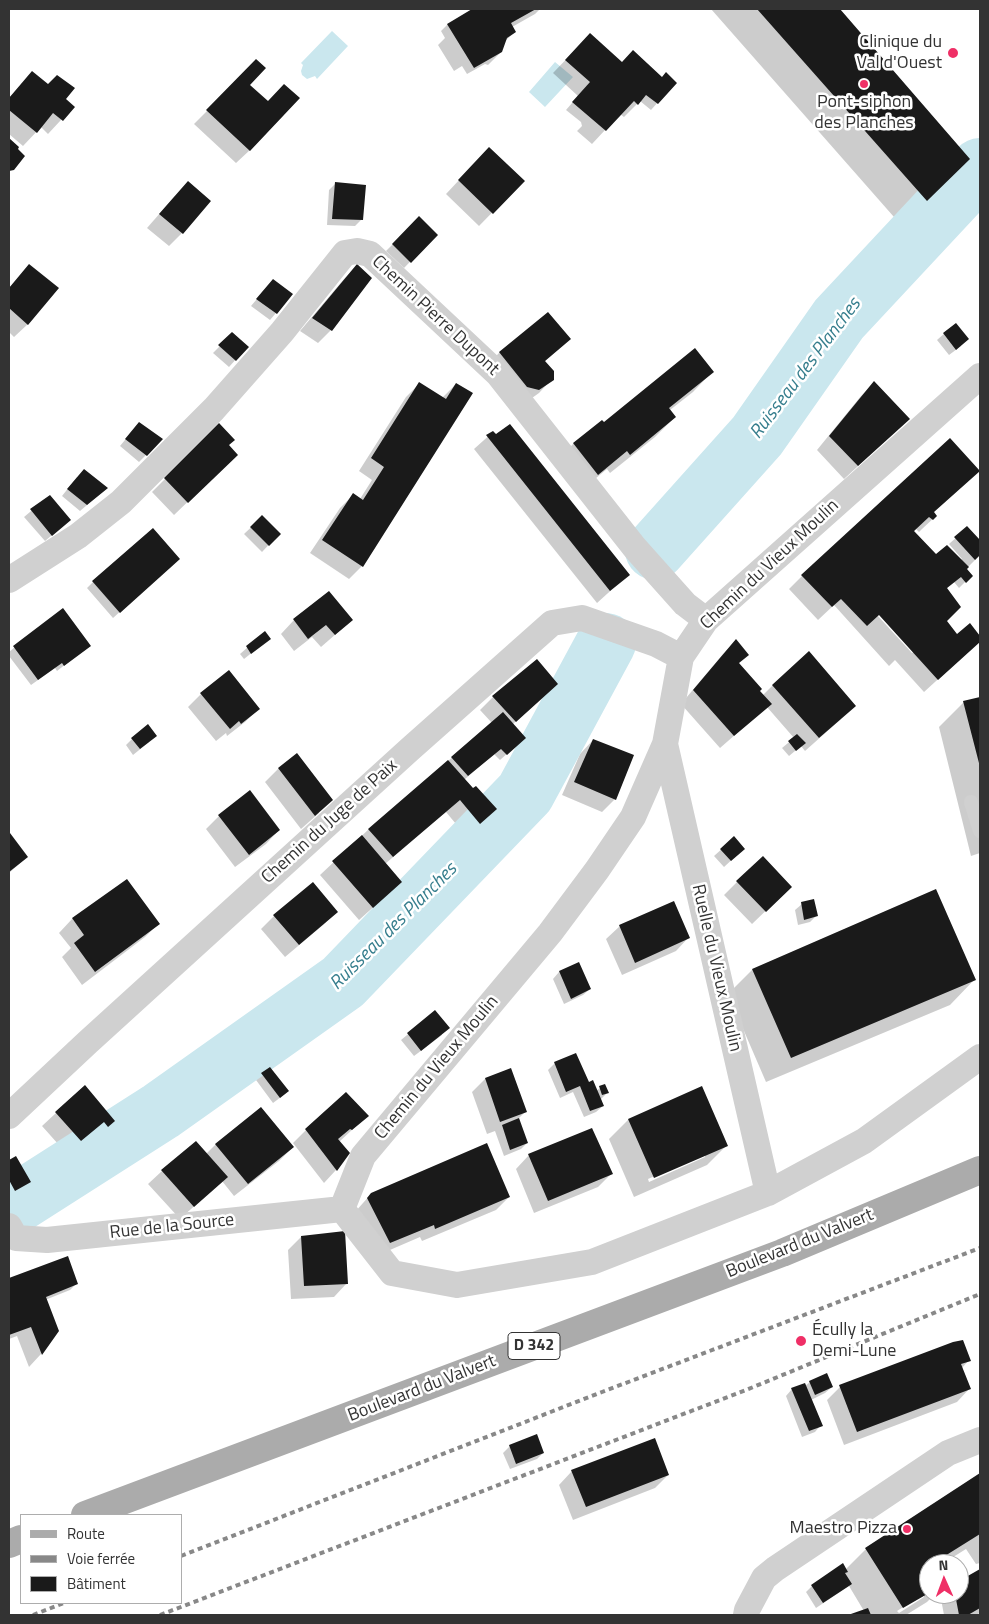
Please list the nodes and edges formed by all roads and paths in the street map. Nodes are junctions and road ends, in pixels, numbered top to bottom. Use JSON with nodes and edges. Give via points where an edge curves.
{"nodes":[{"id":1,"x":980,"y":376,"type":"edge"},
{"id":2,"x":9,"y":580,"type":"edge"},
{"id":3,"x":706,"y":620,"type":"junction"},
{"id":4,"x":681,"y":657,"type":"junction"},
{"id":5,"x":665,"y":744,"type":"junction"},
{"id":6,"x":971,"y":802,"type":"dead end"},
{"id":7,"x":980,"y":831,"type":"edge"},
{"id":8,"x":980,"y":1057,"type":"edge"},
{"id":9,"x":9,"y":1116,"type":"edge"},
{"id":10,"x":980,"y":1170,"type":"edge"},
{"id":11,"x":768,"y":1192,"type":"junction"},
{"id":12,"x":342,"y":1209,"type":"junction"},
{"id":13,"x":12,"y":1232,"type":"edge"},
{"id":14,"x":980,"y":1440,"type":"edge"},
{"id":15,"x":88,"y":1514,"type":"edge"},
{"id":16,"x":746,"y":1615,"type":"edge"}],
"edges":[{"from":1,"to":3,"type":"street","name":"Chemin du Vieux Moulin"},
{"from":2,"to":3,"type":"street","name":"Chemin Pierre Dupont","via":[[78,536],[121,502],[220,402],[282,332],[345,253],[357,250],[370,254],[498,374],[636,548],[685,604]]},
{"from":3,"to":4,"type":"street","name":"Chemin du Vieux Moulin"},
{"from":4,"to":5,"type":"street","name":"Chemin du Vieux Moulin"},
{"from":4,"to":9,"type":"street","name":"Chemin du Juge de Paix","via":[[656,644],[582,618],[552,623]]},
{"from":5,"to":11,"type":"street","name":"Ruelle du Vieux Moulin"},
{"from":5,"to":12,"type":"street","name":"Chemin du Vieux Moulin","via":[[633,817],[597,870],[550,933],[363,1156]]},
{"from":6,"to":7,"type":"lane"},
{"from":8,"to":11,"type":"street","via":[[864,1141]]},
{"from":10,"to":15,"type":"main road","name":"Boulevard du Valvert","number":"D 342","via":[[782,1253]]},
{"from":11,"to":12,"type":"street","via":[[592,1262],[457,1284],[392,1273]]},
{"from":12,"to":13,"type":"street","name":"Rue de la Source","via":[[47,1240]]},
{"from":14,"to":16,"type":"street","via":[[948,1453],[775,1568],[764,1578]]}]}
